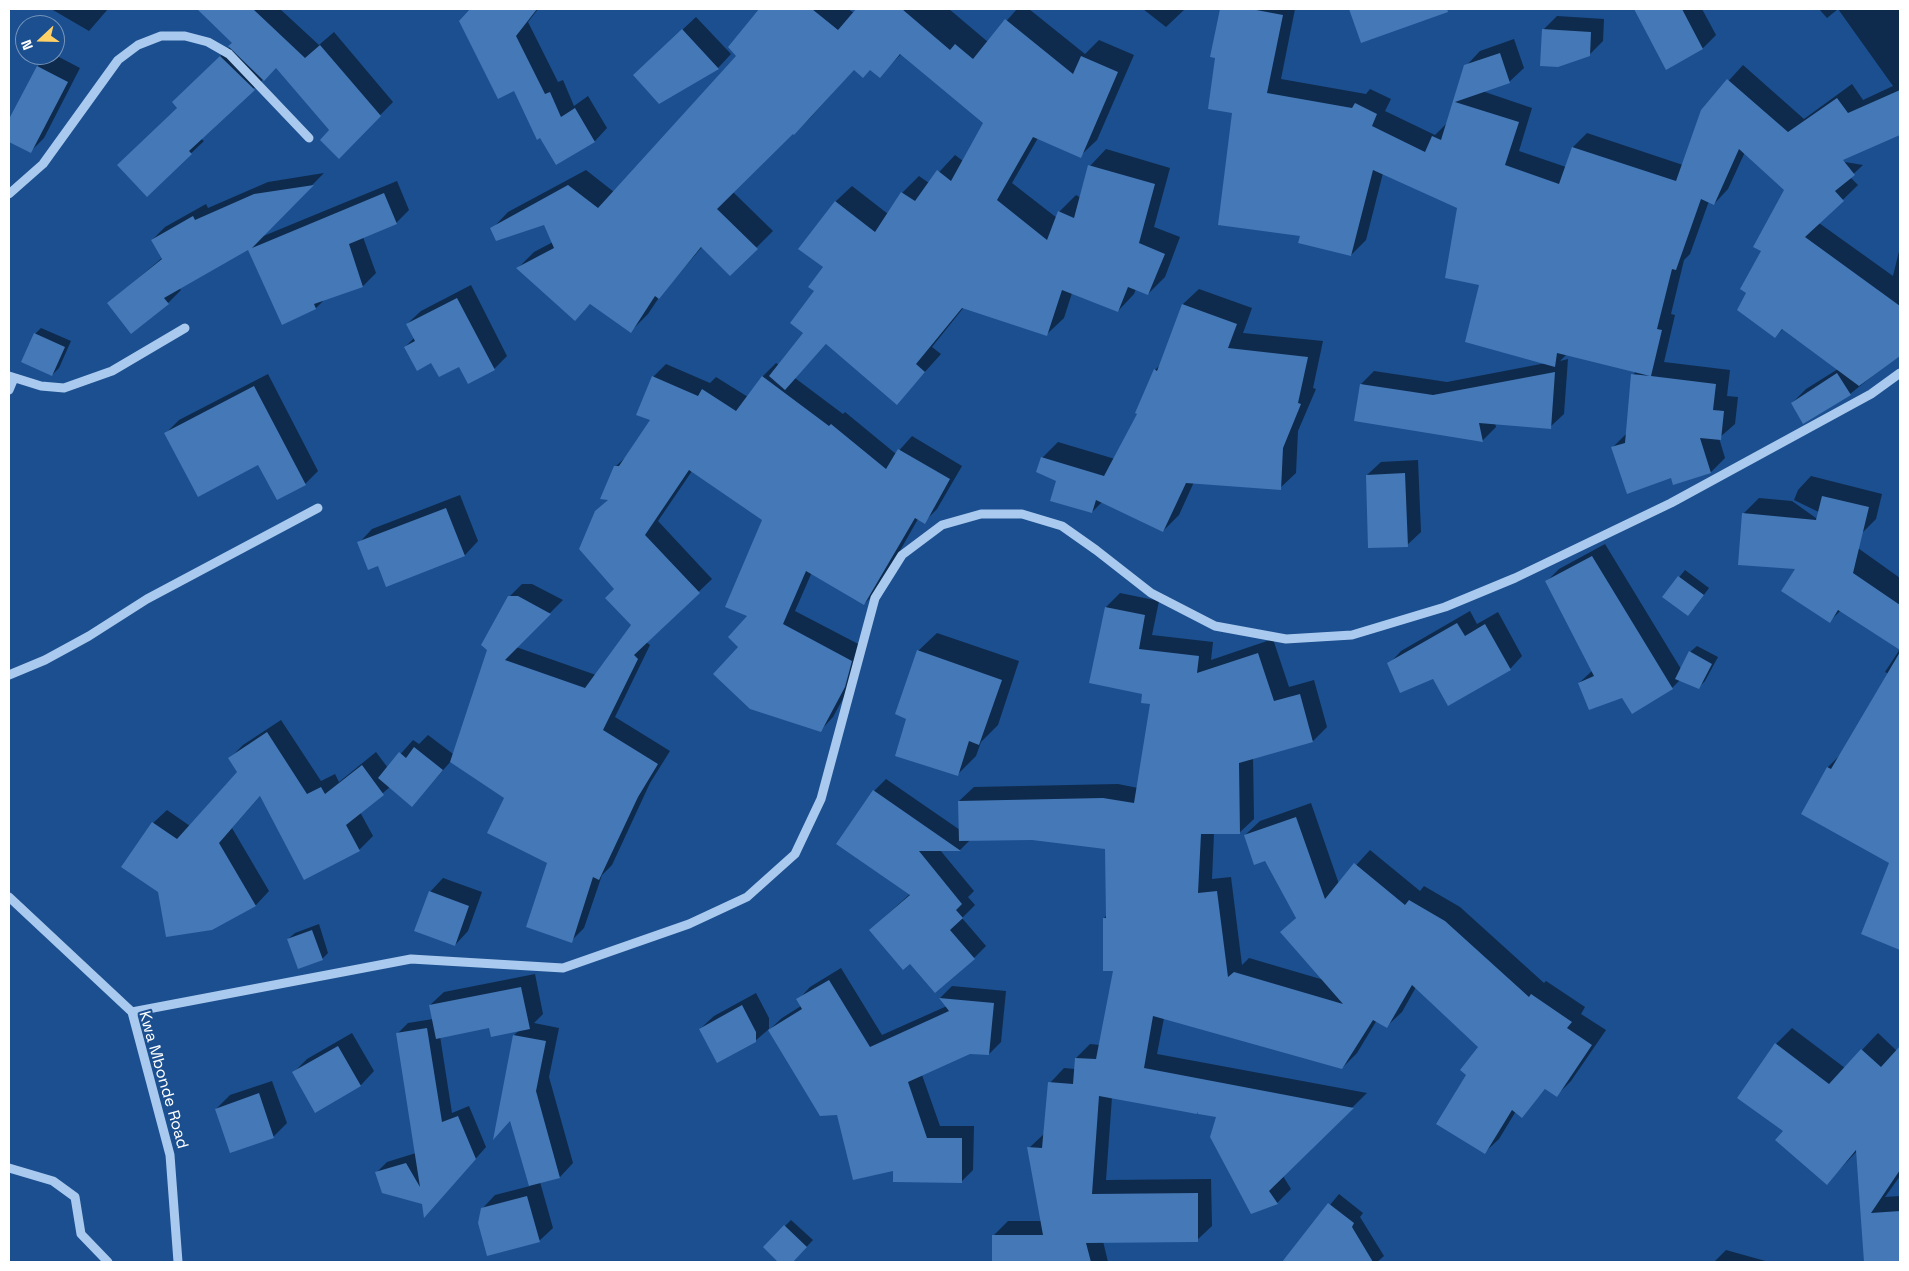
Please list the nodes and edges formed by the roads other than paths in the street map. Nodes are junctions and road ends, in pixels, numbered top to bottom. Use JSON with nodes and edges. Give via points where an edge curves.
{"nodes":[{"id":1,"x":309,"y":138,"type":"dead end"},
{"id":2,"x":9,"y":194,"type":"edge"},
{"id":3,"x":185,"y":328,"type":"dead end"},
{"id":4,"x":1900,"y":373,"type":"edge"},
{"id":5,"x":11,"y":377,"type":"edge"},
{"id":6,"x":9,"y":390,"type":"edge"},
{"id":7,"x":318,"y":508,"type":"dead end"},
{"id":8,"x":9,"y":675,"type":"edge"},
{"id":9,"x":9,"y":897,"type":"edge"},
{"id":10,"x":132,"y":1012,"type":"junction"},
{"id":11,"x":9,"y":1168,"type":"edge"},
{"id":12,"x":108,"y":1262,"type":"edge"},
{"id":13,"x":178,"y":1262,"type":"edge"}],
"edges":[{"from":1,"to":2,"type":"street","via":[[229,54],[208,42],[185,36],[161,36],[138,45],[118,60],[43,164]]},
{"from":3,"to":5,"type":"street","via":[[112,371],[64,388],[41,386]]},
{"from":4,"to":10,"type":"street","via":[[1871,394],[1671,503],[1445,607],[1352,635],[1286,639],[1216,626],[1151,593],[1062,526],[1022,514],[981,514],[942,525],[902,555],[875,598],[821,799],[795,854],[747,897],[689,924],[563,968],[411,959]]},
{"from":5,"to":6,"type":"street"},
{"from":7,"to":8,"type":"street","via":[[147,599],[45,660]]},
{"from":9,"to":10,"type":"street","name":"Kwa Mbonde Road"},
{"from":10,"to":13,"type":"street","name":"Kwa Mbonde Road","via":[[170,1155]]},
{"from":11,"to":12,"type":"street","via":[[53,1181],[76,1197],[81,1234]]}]}
